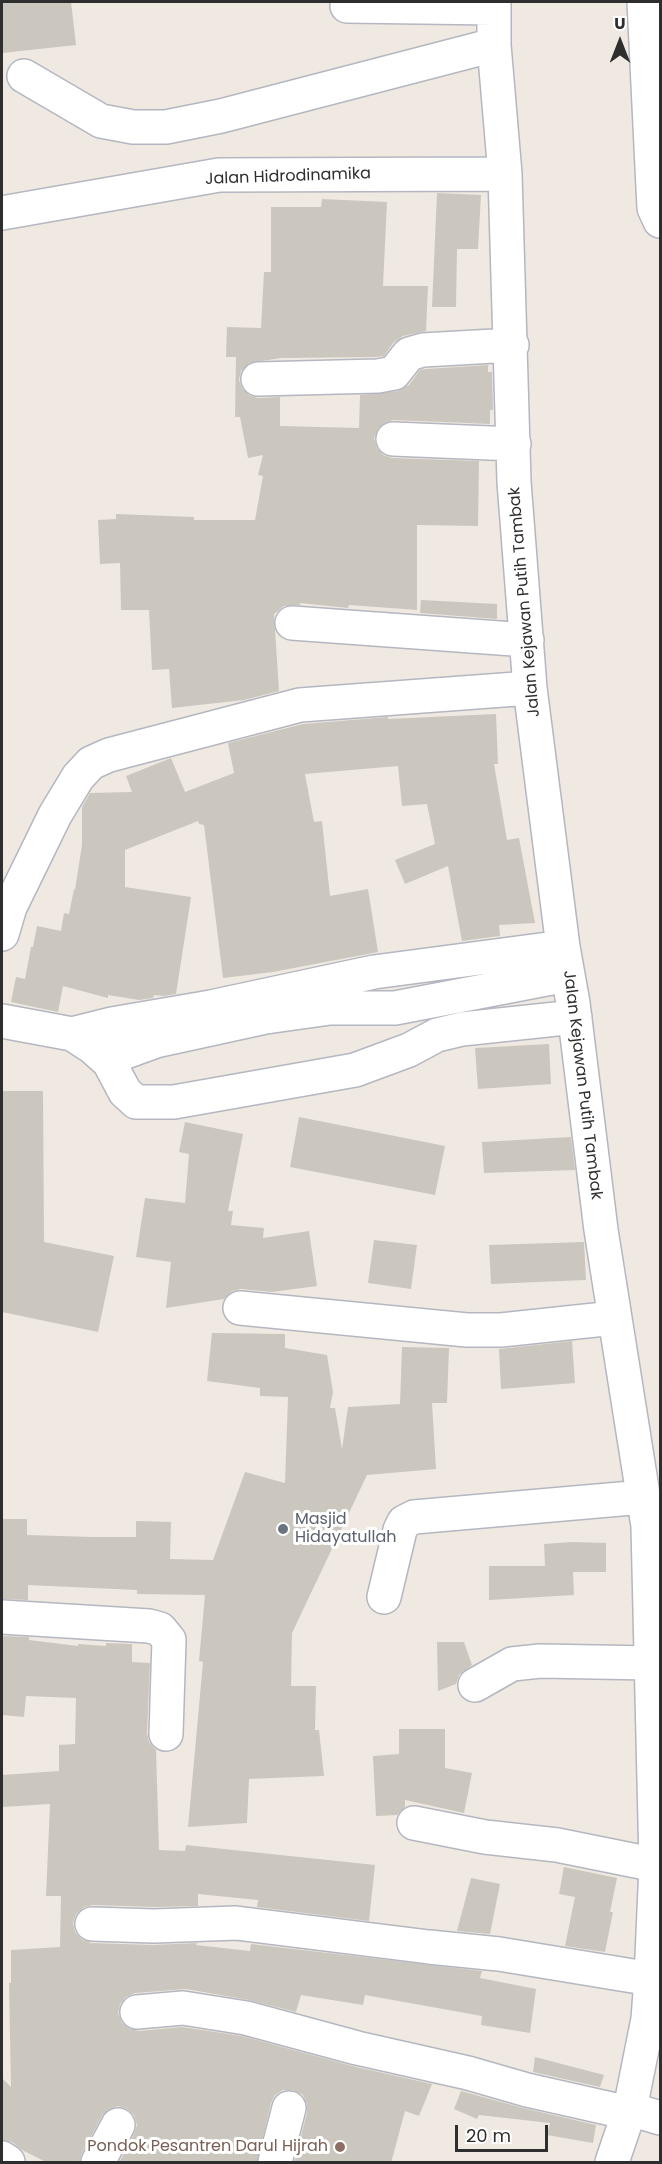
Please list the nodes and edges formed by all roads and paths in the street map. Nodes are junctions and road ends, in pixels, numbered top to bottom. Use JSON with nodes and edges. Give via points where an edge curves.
{"nodes":[{"id":1,"x":494,"y":5,"type":"edge"},
{"id":2,"x":347,"y":6,"type":"dead end"},
{"id":3,"x":650,"y":8,"type":"edge"},
{"id":4,"x":494,"y":45,"type":"junction"},
{"id":5,"x":24,"y":76,"type":"dead end"},
{"id":6,"x":506,"y":174,"type":"junction"},
{"id":7,"x":2,"y":213,"type":"edge"},
{"id":8,"x":657,"y":214,"type":"edge"},
{"id":9,"x":512,"y":345,"type":"junction"},
{"id":10,"x":258,"y":379,"type":"dead end"},
{"id":11,"x":393,"y":439,"type":"dead end"},
{"id":12,"x":514,"y":444,"type":"junction"},
{"id":13,"x":292,"y":623,"type":"dead end"},
{"id":14,"x":527,"y":640,"type":"junction"},
{"id":15,"x":530,"y":688,"type":"junction"},
{"id":16,"x":2,"y":934,"type":"edge"},
{"id":17,"x":565,"y":961,"type":"junction"},
{"id":18,"x":395,"y":1008,"type":"junction"},
{"id":19,"x":575,"y":1017,"type":"junction"},
{"id":20,"x":2,"y":1021,"type":"edge"},
{"id":21,"x":72,"y":1034,"type":"junction"},
{"id":22,"x":409,"y":1050,"type":"junction"},
{"id":23,"x":109,"y":1062,"type":"junction"},
{"id":24,"x":240,"y":1308,"type":"dead end"},
{"id":25,"x":614,"y":1318,"type":"junction"},
{"id":26,"x":643,"y":1497,"type":"junction"},
{"id":27,"x":384,"y":1597,"type":"dead end"},
{"id":28,"x":2,"y":1617,"type":"edge"},
{"id":29,"x":651,"y":1663,"type":"junction"},
{"id":30,"x":475,"y":1685,"type":"dead end"},
{"id":31,"x":166,"y":1734,"type":"dead end"},
{"id":32,"x":657,"y":1805,"type":"edge"},
{"id":33,"x":414,"y":1823,"type":"dead end"},
{"id":34,"x":656,"y":1865,"type":"junction"},
{"id":35,"x":92,"y":1924,"type":"dead end"},
{"id":36,"x":651,"y":1979,"type":"junction"},
{"id":37,"x":137,"y":2012,"type":"dead end"},
{"id":38,"x":289,"y":2108,"type":"dead end"},
{"id":39,"x":640,"y":2113,"type":"edge"},
{"id":40,"x":118,"y":2125,"type":"dead end"},
{"id":41,"x":2,"y":2158,"type":"edge"},
{"id":42,"x":8,"y":2163,"type":"edge"},
{"id":43,"x":98,"y":2163,"type":"edge"},
{"id":44,"x":275,"y":2163,"type":"edge"},
{"id":45,"x":612,"y":2163,"type":"edge"}],
"edges":[{"from":1,"to":2,"type":"street"},
{"from":1,"to":4,"type":"street","name":"Jalan Kejawan Putih Tambak"},
{"from":3,"to":8,"type":"street"},
{"from":4,"to":5,"type":"street","via":[[166,127],[133,127],[101,121]]},
{"from":4,"to":6,"type":"street","name":"Jalan Kejawan Putih Tambak"},
{"from":6,"to":7,"type":"street","name":"Jalan Hidrodinamika","via":[[219,176]]},
{"from":6,"to":9,"type":"street","name":"Jalan Kejawan Putih Tambak"},
{"from":9,"to":10,"type":"street","via":[[423,350],[409,354],[394,373],[378,376]]},
{"from":9,"to":12,"type":"street","name":"Jalan Kejawan Putih Tambak"},
{"from":11,"to":12,"type":"street"},
{"from":12,"to":14,"type":"street","name":"Jalan Kejawan Putih Tambak"},
{"from":13,"to":14,"type":"street"},
{"from":14,"to":15,"type":"street","name":"Jalan Kejawan Putih Tambak"},
{"from":15,"to":16,"type":"street","via":[[300,705],[91,763],[55,815],[10,907]]},
{"from":15,"to":17,"type":"street","name":"Jalan Kejawan Putih Tambak"},
{"from":17,"to":18,"type":"street"},
{"from":17,"to":19,"type":"street","name":"Jalan Kejawan Putih Tambak"},
{"from":17,"to":21,"type":"street","via":[[374,972]]},
{"from":18,"to":22,"type":"street"},
{"from":18,"to":23,"type":"street","via":[[330,1008],[266,1017],[156,1041]]},
{"from":19,"to":22,"type":"street","via":[[462,1029],[437,1035]]},
{"from":19,"to":25,"type":"street","name":"Jalan Kejawan Putih Tambak"},
{"from":20,"to":21,"type":"street"},
{"from":21,"to":23,"type":"street"},
{"from":22,"to":23,"type":"street","via":[[355,1071],[174,1102],[136,1102],[125,1092]]},
{"from":24,"to":25,"type":"street","via":[[467,1330]]},
{"from":25,"to":26,"type":"street","name":"Jalan Kejawan Putih Tambak"},
{"from":26,"to":27,"type":"street","via":[[414,1518],[404,1522],[400,1530]]},
{"from":26,"to":29,"type":"street","name":"Jalan Kejawan Putih Tambak","via":[[648,1526]]},
{"from":28,"to":31,"type":"street","via":[[160,1629],[169,1640]]},
{"from":29,"to":30,"type":"street","via":[[512,1664]]},
{"from":29,"to":32,"type":"street","name":"Jalan Kejawan Putih Tambak"},
{"from":32,"to":34,"type":"street","name":"Jalan Kejawan Putih Tambak"},
{"from":33,"to":34,"type":"street"},
{"from":34,"to":36,"type":"street","name":"Jalan Kejawan Putih Tambak"},
{"from":35,"to":36,"type":"street","via":[[236,1923],[499,1954]]},
{"from":36,"to":39,"type":"street","name":"Jalan Kejawan Putih Tambak"},
{"from":37,"to":39,"type":"street","via":[[183,2008],[246,2018],[527,2090]]},
{"from":38,"to":44,"type":"street"},
{"from":39,"to":45,"type":"street","name":"Jalan Kejawan Putih Tambak"},
{"from":40,"to":43,"type":"street"},
{"from":41,"to":42,"type":"street"}]}
